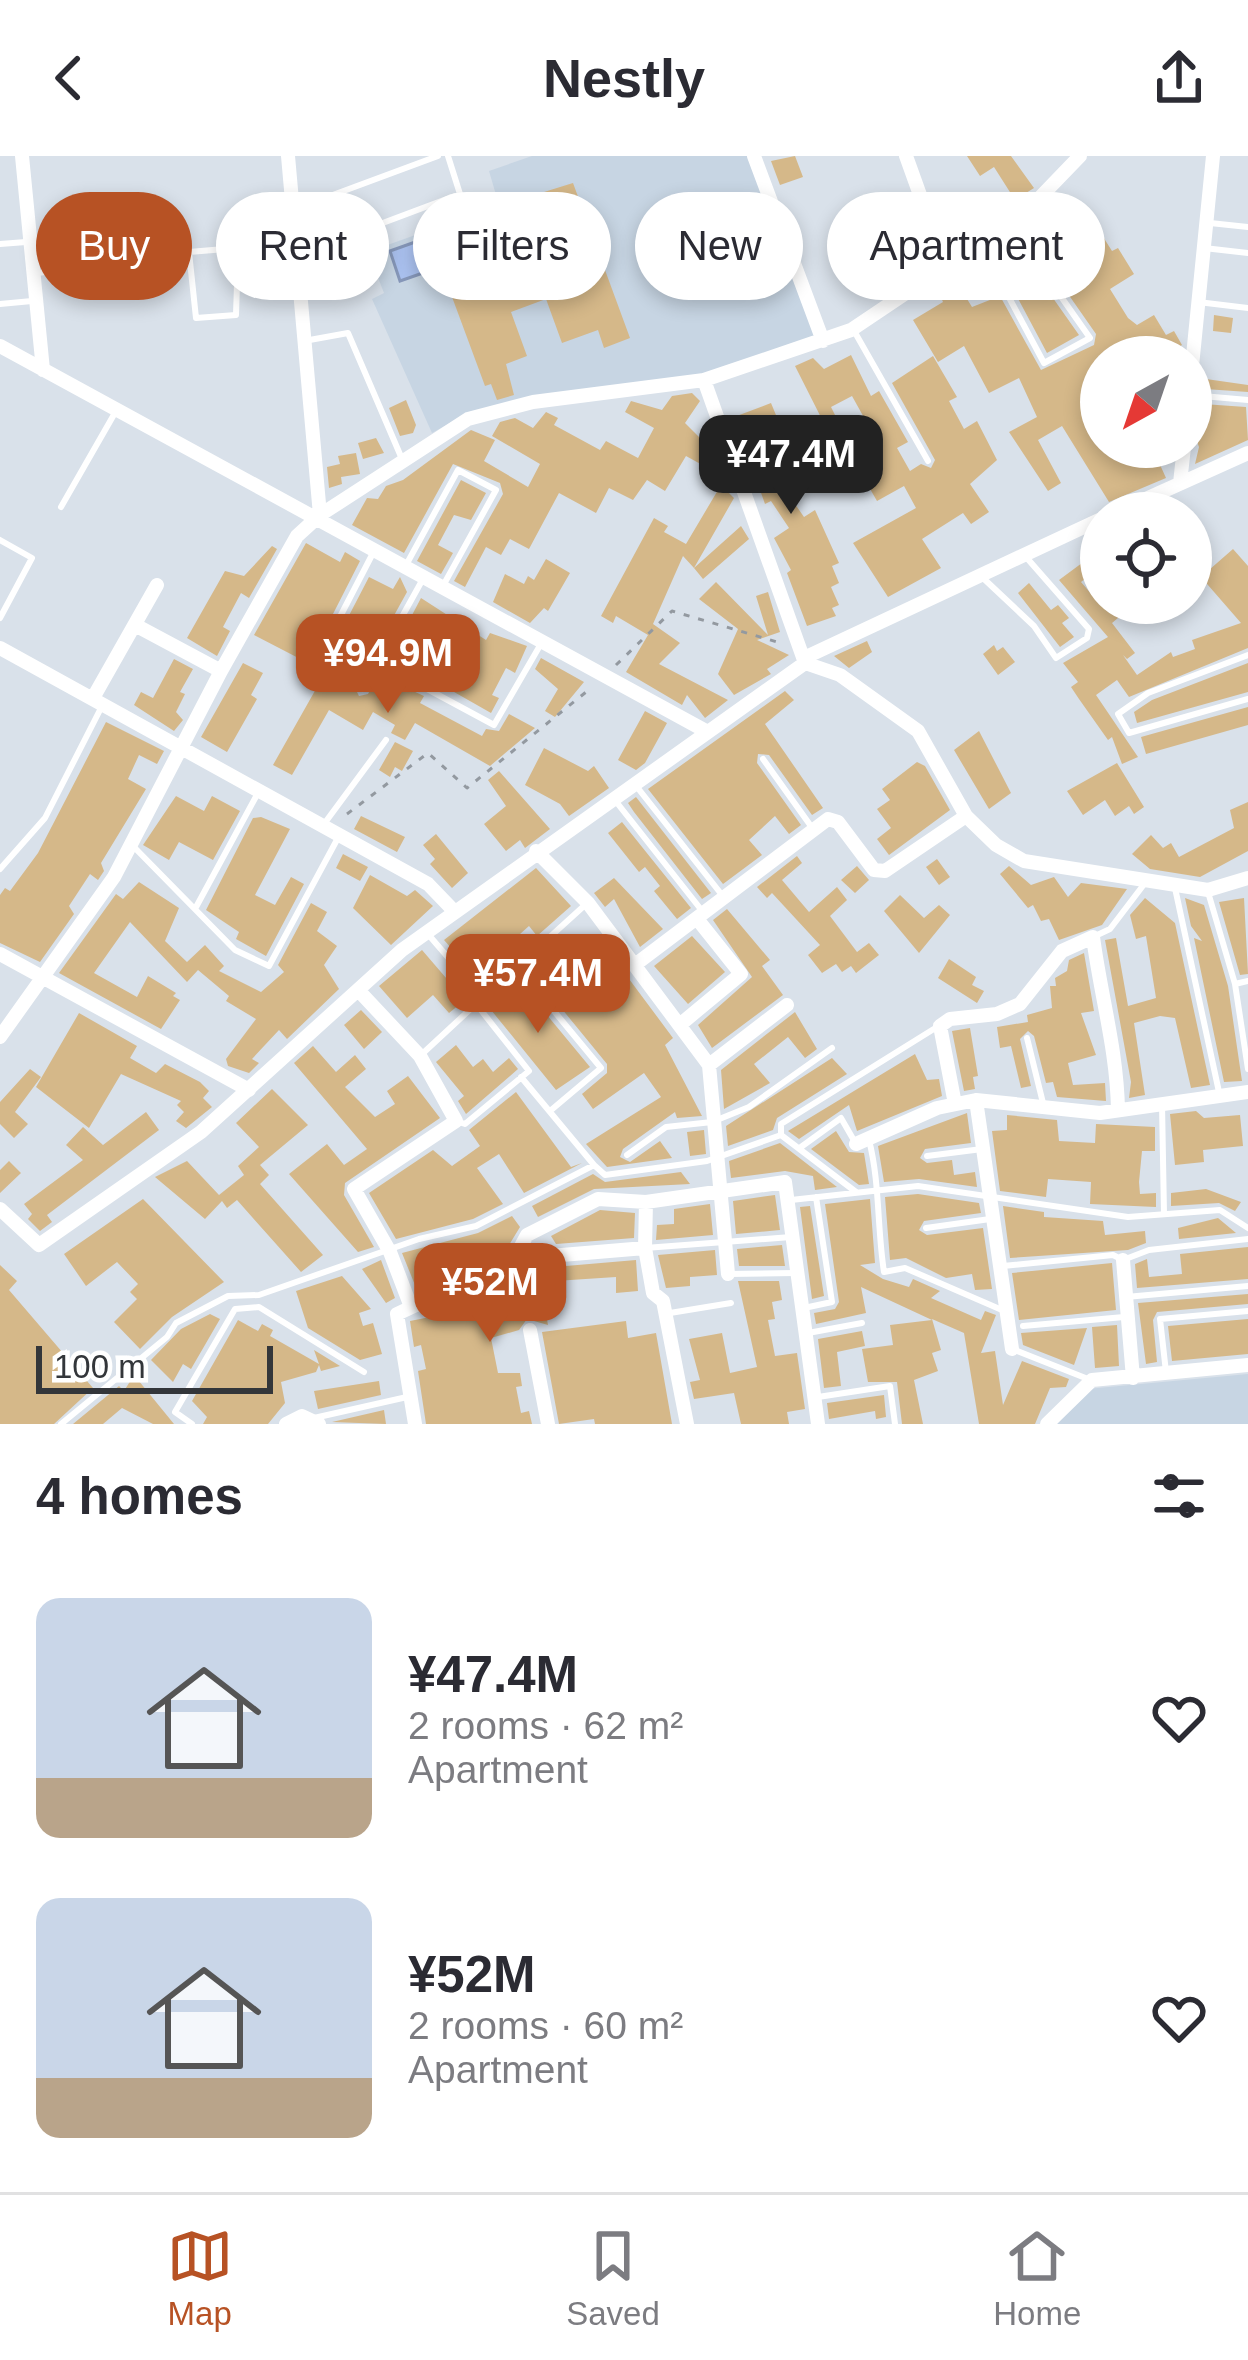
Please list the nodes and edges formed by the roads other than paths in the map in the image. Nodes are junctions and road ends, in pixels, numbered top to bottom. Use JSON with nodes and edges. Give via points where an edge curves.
{"nodes":[{"id":1,"x":22,"y":156,"type":"edge"},
{"id":2,"x":287,"y":156,"type":"edge"},
{"id":3,"x":438,"y":156,"type":"edge"},
{"id":4,"x":448,"y":156,"type":"edge"},
{"id":5,"x":754,"y":156,"type":"edge"},
{"id":6,"x":905,"y":156,"type":"edge"},
{"id":7,"x":1079,"y":156,"type":"edge"},
{"id":8,"x":1213,"y":156,"type":"edge"},
{"id":9,"x":290,"y":192,"type":"edge"},
{"id":10,"x":341,"y":192,"type":"edge"},
{"id":11,"x":918,"y":192,"type":"edge"},
{"id":12,"x":1042,"y":192,"type":"edge"},
{"id":13,"x":389,"y":218,"type":"edge"},
{"id":14,"x":1206,"y":222,"type":"junction"},
{"id":15,"x":1248,"y":227,"type":"edge"},
{"id":16,"x":30,"y":242,"type":"junction"},
{"id":17,"x":0,"y":244,"type":"edge"},
{"id":18,"x":1204,"y":248,"type":"junction"},
{"id":19,"x":216,"y":251,"type":"edge"},
{"id":20,"x":1248,"y":253,"type":"edge"},
{"id":21,"x":33,"y":274,"type":"junction"},
{"id":22,"x":36,"y":274,"type":"edge"},
{"id":23,"x":236,"y":300,"type":"edge"},
{"id":24,"x":301,"y":300,"type":"edge"},
{"id":25,"x":898,"y":300,"type":"edge"},
{"id":26,"x":1010,"y":300,"type":"edge"},
{"id":27,"x":1063,"y":300,"type":"edge"},
{"id":28,"x":36,"y":301,"type":"junction"},
{"id":29,"x":1198,"y":302,"type":"junction"},
{"id":30,"x":0,"y":304,"type":"edge"},
{"id":31,"x":1248,"y":308,"type":"edge"},
{"id":32,"x":853,"y":328,"type":"junction"},
{"id":33,"x":1195,"y":336,"type":"edge"},
{"id":34,"x":304,"y":341,"type":"junction"},
{"id":35,"x":824,"y":341,"type":"junction"},
{"id":36,"x":0,"y":346,"type":"edge"},
{"id":37,"x":43,"y":370,"type":"junction"},
{"id":38,"x":704,"y":380,"type":"junction"},
{"id":39,"x":1212,"y":397,"type":"edge"},
{"id":40,"x":1248,"y":400,"type":"edge"},
{"id":41,"x":116,"y":410,"type":"junction"},
{"id":42,"x":1248,"y":453,"type":"edge"},
{"id":43,"x":402,"y":459,"type":"junction"},
{"id":44,"x":928,"y":461,"type":"dead end"},
{"id":45,"x":1182,"y":468,"type":"edge"},
{"id":46,"x":1180,"y":483,"type":"junction"},
{"id":47,"x":1160,"y":492,"type":"edge"},
{"id":48,"x":62,"y":507,"type":"dead end"},
{"id":49,"x":318,"y":517,"type":"junction"},
{"id":50,"x":1080,"y":529,"type":"edge"},
{"id":51,"x":0,"y":541,"type":"edge"},
{"id":52,"x":374,"y":550,"type":"junction"},
{"id":53,"x":1024,"y":554,"type":"junction"},
{"id":54,"x":405,"y":567,"type":"junction"},
{"id":55,"x":980,"y":574,"type":"junction"},
{"id":56,"x":424,"y":578,"type":"junction"},
{"id":57,"x":157,"y":585,"type":"dead end"},
{"id":58,"x":442,"y":588,"type":"junction"},
{"id":59,"x":0,"y":617,"type":"edge"},
{"id":60,"x":135,"y":625,"type":"junction"},
{"id":61,"x":542,"y":642,"type":"junction"},
{"id":62,"x":0,"y":648,"type":"edge"},
{"id":63,"x":1248,"y":655,"type":"edge"},
{"id":64,"x":804,"y":656,"type":"junction"},
{"id":65,"x":377,"y":662,"type":"junction"},
{"id":66,"x":314,"y":667,"type":"dead end"},
{"id":67,"x":220,"y":671,"type":"junction"},
{"id":68,"x":362,"y":689,"type":"dead end"},
{"id":69,"x":1248,"y":699,"type":"edge"},
{"id":70,"x":98,"y":701,"type":"junction"},
{"id":71,"x":704,"y":730,"type":"junction"},
{"id":72,"x":386,"y":740,"type":"dead end"},
{"id":73,"x":180,"y":745,"type":"junction"},
{"id":74,"x":763,"y":759,"type":"dead end"},
{"id":75,"x":632,"y":782,"type":"junction"},
{"id":76,"x":260,"y":789,"type":"junction"},
{"id":77,"x":612,"y":796,"type":"junction"},
{"id":78,"x":966,"y":816,"type":"junction"},
{"id":79,"x":331,"y":828,"type":"junction"},
{"id":80,"x":813,"y":829,"type":"junction"},
{"id":81,"x":129,"y":842,"type":"junction"},
{"id":82,"x":536,"y":851,"type":"junction"},
{"id":83,"x":0,"y":869,"type":"edge"},
{"id":84,"x":1248,"y":878,"type":"edge"},
{"id":85,"x":1147,"y":880,"type":"junction"},
{"id":86,"x":1174,"y":884,"type":"junction"},
{"id":87,"x":1208,"y":890,"type":"junction"},
{"id":88,"x":724,"y":898,"type":"junction"},
{"id":89,"x":588,"y":903,"type":"junction"},
{"id":90,"x":195,"y":909,"type":"junction"},
{"id":91,"x":454,"y":911,"type":"junction"},
{"id":92,"x":701,"y":917,"type":"junction"},
{"id":93,"x":426,"y":932,"type":"junction"},
{"id":94,"x":1093,"y":937,"type":"junction"},
{"id":95,"x":0,"y":954,"type":"edge"},
{"id":96,"x":636,"y":964,"type":"junction"},
{"id":97,"x":519,"y":969,"type":"junction"},
{"id":98,"x":44,"y":978,"type":"junction"},
{"id":99,"x":1248,"y":981,"type":"edge"},
{"id":100,"x":1235,"y":984,"type":"junction"},
{"id":101,"x":359,"y":991,"type":"junction"},
{"id":102,"x":480,"y":1001,"type":"junction"},
{"id":103,"x":787,"y":1005,"type":"dead end"},
{"id":104,"x":682,"y":1023,"type":"junction"},
{"id":105,"x":940,"y":1026,"type":"junction"},
{"id":106,"x":0,"y":1037,"type":"edge"},
{"id":107,"x":1027,"y":1038,"type":"dead end"},
{"id":108,"x":832,"y":1048,"type":"dead end"},
{"id":109,"x":420,"y":1056,"type":"junction"},
{"id":110,"x":709,"y":1065,"type":"junction"},
{"id":111,"x":1248,"y":1069,"type":"edge"},
{"id":112,"x":521,"y":1077,"type":"junction"},
{"id":113,"x":249,"y":1090,"type":"junction"},
{"id":114,"x":1248,"y":1092,"type":"edge"},
{"id":115,"x":1220,"y":1096,"type":"junction"},
{"id":116,"x":976,"y":1100,"type":"junction"},
{"id":117,"x":956,"y":1104,"type":"junction"},
{"id":118,"x":1162,"y":1104,"type":"junction"},
{"id":119,"x":1043,"y":1107,"type":"junction"},
{"id":120,"x":1118,"y":1110,"type":"junction"},
{"id":121,"x":550,"y":1111,"type":"junction"},
{"id":122,"x":456,"y":1121,"type":"junction"},
{"id":123,"x":712,"y":1122,"type":"junction"},
{"id":124,"x":781,"y":1135,"type":"junction"},
{"id":125,"x":862,"y":1141,"type":"junction"},
{"id":126,"x":800,"y":1147,"type":"junction"},
{"id":127,"x":982,"y":1149,"type":"junction"},
{"id":128,"x":627,"y":1155,"type":"dead end"},
{"id":129,"x":926,"y":1156,"type":"dead end"},
{"id":130,"x":716,"y":1159,"type":"junction"},
{"id":131,"x":594,"y":1165,"type":"junction"},
{"id":132,"x":876,"y":1189,"type":"junction"},
{"id":133,"x":719,"y":1192,"type":"junction"},
{"id":134,"x":856,"y":1192,"type":"junction"},
{"id":135,"x":816,"y":1197,"type":"junction"},
{"id":136,"x":988,"y":1197,"type":"junction"},
{"id":137,"x":787,"y":1201,"type":"junction"},
{"id":138,"x":646,"y":1202,"type":"junction"},
{"id":139,"x":0,"y":1209,"type":"edge"},
{"id":140,"x":1164,"y":1214,"type":"junction"},
{"id":141,"x":990,"y":1219,"type":"junction"},
{"id":142,"x":926,"y":1228,"type":"dead end"},
{"id":143,"x":1248,"y":1228,"type":"edge"},
{"id":144,"x":791,"y":1238,"type":"junction"},
{"id":145,"x":1248,"y":1239,"type":"edge"},
{"id":146,"x":724,"y":1245,"type":"junction"},
{"id":147,"x":645,"y":1248,"type":"junction"},
{"id":148,"x":390,"y":1252,"type":"junction"},
{"id":149,"x":514,"y":1259,"type":"junction"},
{"id":150,"x":1123,"y":1259,"type":"junction"},
{"id":151,"x":998,"y":1266,"type":"junction"},
{"id":152,"x":795,"y":1273,"type":"junction"},
{"id":153,"x":728,"y":1274,"type":"joint"},
{"id":154,"x":1248,"y":1286,"type":"edge"},
{"id":155,"x":1126,"y":1297,"type":"junction"},
{"id":156,"x":730,"y":1303,"type":"dead end"},
{"id":157,"x":411,"y":1307,"type":"junction"},
{"id":158,"x":800,"y":1309,"type":"junction"},
{"id":159,"x":1006,"y":1311,"type":"junction"},
{"id":160,"x":1248,"y":1311,"type":"edge"},
{"id":161,"x":666,"y":1314,"type":"junction"},
{"id":162,"x":1128,"y":1317,"type":"junction"},
{"id":163,"x":862,"y":1323,"type":"dead end"},
{"id":164,"x":1023,"y":1326,"type":"dead end"},
{"id":165,"x":530,"y":1330,"type":"road end"},
{"id":166,"x":804,"y":1334,"type":"junction"},
{"id":167,"x":1012,"y":1349,"type":"joint"},
{"id":168,"x":1248,"y":1365,"type":"edge"},
{"id":169,"x":364,"y":1372,"type":"dead end"},
{"id":170,"x":1166,"y":1375,"type":"junction"},
{"id":171,"x":1132,"y":1378,"type":"junction"},
{"id":172,"x":1091,"y":1380,"type":"junction"},
{"id":173,"x":410,"y":1396,"type":"junction"},
{"id":174,"x":814,"y":1398,"type":"junction"},
{"id":175,"x":316,"y":1421,"type":"edge"},
{"id":176,"x":61,"y":1424,"type":"edge"},
{"id":177,"x":192,"y":1424,"type":"edge"},
{"id":178,"x":286,"y":1424,"type":"edge"},
{"id":179,"x":416,"y":1424,"type":"edge"},
{"id":180,"x":548,"y":1424,"type":"edge"},
{"id":181,"x":687,"y":1424,"type":"edge"},
{"id":182,"x":818,"y":1424,"type":"edge"},
{"id":183,"x":895,"y":1424,"type":"edge"},
{"id":184,"x":1047,"y":1424,"type":"edge"}],
"edges":[{"from":1,"to":16,"type":"street"},
{"from":2,"to":9,"type":"street"},
{"from":3,"to":10,"type":"lane"},
{"from":4,"to":13,"type":"lane","via":[[460,194]]},
{"from":5,"to":35,"type":"street"},
{"from":6,"to":11,"type":"street"},
{"from":7,"to":12,"type":"street"},
{"from":8,"to":14,"type":"street"},
{"from":14,"to":15,"type":"lane"},
{"from":14,"to":18,"type":"street"},
{"from":16,"to":17,"type":"lane"},
{"from":16,"to":21,"type":"street"},
{"from":18,"to":20,"type":"lane"},
{"from":18,"to":29,"type":"street"},
{"from":19,"to":23,"type":"lane","via":[[189,252],[196,318],[236,315]]},
{"from":21,"to":22,"type":"lane"},
{"from":21,"to":28,"type":"street"},
{"from":24,"to":34,"type":"street"},
{"from":25,"to":32,"type":"street"},
{"from":26,"to":27,"type":"lane","via":[[1044,363],[1090,338]]},
{"from":28,"to":30,"type":"lane"},
{"from":28,"to":37,"type":"street"},
{"from":29,"to":31,"type":"lane"},
{"from":29,"to":33,"type":"street"},
{"from":32,"to":35,"type":"street"},
{"from":32,"to":44,"type":"lane"},
{"from":34,"to":43,"type":"lane","via":[[348,333]]},
{"from":34,"to":49,"type":"street"},
{"from":35,"to":38,"type":"street"},
{"from":36,"to":37,"type":"street"},
{"from":37,"to":41,"type":"street"},
{"from":38,"to":43,"type":"street","via":[[500,410],[468,419]]},
{"from":38,"to":64,"type":"street"},
{"from":39,"to":40,"type":"lane"},
{"from":41,"to":48,"type":"lane"},
{"from":41,"to":49,"type":"street"},
{"from":42,"to":46,"type":"street"},
{"from":43,"to":49,"type":"street"},
{"from":45,"to":46,"type":"street"},
{"from":46,"to":47,"type":"street"},
{"from":49,"to":52,"type":"street"},
{"from":49,"to":67,"type":"street","via":[[298,536]]},
{"from":50,"to":53,"type":"street"},
{"from":51,"to":59,"type":"lane","via":[[32,558]]},
{"from":52,"to":54,"type":"street"},
{"from":52,"to":66,"type":"lane"},
{"from":53,"to":55,"type":"street"},
{"from":53,"to":55,"type":"lane","via":[[1089,629],[1056,658]]},
{"from":54,"to":56,"type":"street"},
{"from":54,"to":58,"type":"lane","via":[[458,470],[496,490]]},
{"from":55,"to":64,"type":"street"},
{"from":56,"to":58,"type":"street"},
{"from":56,"to":65,"type":"lane"},
{"from":57,"to":60,"type":"street"},
{"from":58,"to":61,"type":"street"},
{"from":60,"to":67,"type":"street"},
{"from":60,"to":70,"type":"street"},
{"from":61,"to":65,"type":"lane","via":[[494,725]]},
{"from":61,"to":71,"type":"street"},
{"from":62,"to":70,"type":"street"},
{"from":63,"to":69,"type":"lane","via":[[1148,693],[1118,714],[1129,733]]},
{"from":64,"to":71,"type":"street"},
{"from":64,"to":78,"type":"street","via":[[918,731]]},
{"from":65,"to":68,"type":"lane"},
{"from":67,"to":73,"type":"street"},
{"from":70,"to":73,"type":"street"},
{"from":70,"to":83,"type":"lane","via":[[45,818]]},
{"from":71,"to":75,"type":"street"},
{"from":72,"to":79,"type":"lane"},
{"from":73,"to":76,"type":"street"},
{"from":73,"to":81,"type":"street"},
{"from":74,"to":80,"type":"lane"},
{"from":75,"to":77,"type":"street"},
{"from":75,"to":88,"type":"lane"},
{"from":76,"to":79,"type":"street"},
{"from":76,"to":90,"type":"lane"},
{"from":77,"to":82,"type":"street"},
{"from":77,"to":92,"type":"lane"},
{"from":78,"to":80,"type":"street","via":[[885,871],[874,870],[838,822]]},
{"from":78,"to":85,"type":"street","via":[[1024,861]]},
{"from":79,"to":90,"type":"lane","via":[[269,966],[236,950]]},
{"from":79,"to":91,"type":"street","via":[[428,884]]},
{"from":80,"to":88,"type":"street"},
{"from":81,"to":90,"type":"lane"},
{"from":81,"to":98,"type":"street","via":[[114,878]]},
{"from":82,"to":89,"type":"street"},
{"from":82,"to":91,"type":"street"},
{"from":84,"to":87,"type":"street"},
{"from":85,"to":86,"type":"street"},
{"from":85,"to":94,"type":"lane","via":[[1110,929]]},
{"from":86,"to":87,"type":"street"},
{"from":86,"to":115,"type":"lane"},
{"from":87,"to":100,"type":"lane"},
{"from":88,"to":92,"type":"street"},
{"from":89,"to":96,"type":"street"},
{"from":89,"to":97,"type":"lane"},
{"from":91,"to":93,"type":"street"},
{"from":92,"to":96,"type":"street"},
{"from":92,"to":104,"type":"street","via":[[741,974]]},
{"from":93,"to":101,"type":"street"},
{"from":93,"to":102,"type":"lane"},
{"from":94,"to":105,"type":"street","via":[[1062,951],[1021,1004]]},
{"from":94,"to":120,"type":"street","via":[[1105,1023],[1117,1045]]},
{"from":95,"to":98,"type":"street"},
{"from":96,"to":104,"type":"street"},
{"from":97,"to":102,"type":"lane"},
{"from":97,"to":121,"type":"lane","via":[[601,1068]]},
{"from":98,"to":106,"type":"street"},
{"from":98,"to":113,"type":"street"},
{"from":99,"to":100,"type":"lane"},
{"from":100,"to":111,"type":"lane"},
{"from":101,"to":109,"type":"street"},
{"from":101,"to":113,"type":"street"},
{"from":102,"to":109,"type":"lane"},
{"from":102,"to":112,"type":"lane","via":[[530,1071]]},
{"from":103,"to":110,"type":"street"},
{"from":104,"to":110,"type":"street"},
{"from":105,"to":117,"type":"street"},
{"from":105,"to":124,"type":"lane","via":[[781,1124]]},
{"from":107,"to":119,"type":"lane"},
{"from":108,"to":123,"type":"lane","via":[[778,1091]]},
{"from":109,"to":122,"type":"street"},
{"from":110,"to":123,"type":"street"},
{"from":112,"to":121,"type":"lane"},
{"from":112,"to":122,"type":"lane","via":[[465,1124]]},
{"from":113,"to":139,"type":"street","via":[[39,1245]]},
{"from":114,"to":115,"type":"street"},
{"from":115,"to":118,"type":"street"},
{"from":116,"to":117,"type":"street"},
{"from":116,"to":119,"type":"street"},
{"from":116,"to":127,"type":"street"},
{"from":117,"to":125,"type":"street"},
{"from":118,"to":120,"type":"street"},
{"from":118,"to":140,"type":"lane"},
{"from":119,"to":120,"type":"street"},
{"from":121,"to":131,"type":"lane"},
{"from":122,"to":148,"type":"street","via":[[354,1189]]},
{"from":123,"to":128,"type":"lane","via":[[666,1127]]},
{"from":123,"to":130,"type":"street"},
{"from":124,"to":126,"type":"lane"},
{"from":124,"to":130,"type":"lane"},
{"from":125,"to":126,"type":"lane","via":[[842,1118]]},
{"from":125,"to":132,"type":"lane","via":[[880,1180]]},
{"from":126,"to":134,"type":"lane"},
{"from":127,"to":129,"type":"lane"},
{"from":127,"to":136,"type":"street"},
{"from":130,"to":131,"type":"lane","via":[[605,1175]]},
{"from":130,"to":133,"type":"street"},
{"from":131,"to":148,"type":"lane","via":[[476,1226]]},
{"from":132,"to":134,"type":"lane"},
{"from":132,"to":136,"type":"lane"},
{"from":132,"to":159,"type":"lane","via":[[884,1272],[904,1268]]},
{"from":133,"to":137,"type":"street","via":[[785,1182]]},
{"from":133,"to":138,"type":"street"},
{"from":133,"to":146,"type":"street"},
{"from":134,"to":135,"type":"lane"},
{"from":135,"to":137,"type":"lane"},
{"from":135,"to":158,"type":"lane","via":[[832,1302]]},
{"from":136,"to":140,"type":"lane","via":[[1128,1217]]},
{"from":136,"to":141,"type":"street"},
{"from":137,"to":144,"type":"street"},
{"from":138,"to":147,"type":"street"},
{"from":138,"to":149,"type":"street","via":[[598,1199],[526,1235]]},
{"from":140,"to":143,"type":"lane","via":[[1220,1210]]},
{"from":141,"to":142,"type":"lane"},
{"from":141,"to":151,"type":"street"},
{"from":144,"to":146,"type":"lane"},
{"from":144,"to":152,"type":"street"},
{"from":145,"to":150,"type":"lane"},
{"from":146,"to":147,"type":"lane"},
{"from":146,"to":153,"type":"street"},
{"from":147,"to":149,"type":"street"},
{"from":147,"to":161,"type":"street","via":[[653,1293]]},
{"from":148,"to":157,"type":"street"},
{"from":148,"to":176,"type":"lane","via":[[259,1294],[228,1296],[176,1323]]},
{"from":149,"to":157,"type":"street"},
{"from":150,"to":151,"type":"lane"},
{"from":150,"to":155,"type":"street"},
{"from":151,"to":159,"type":"street"},
{"from":152,"to":153,"type":"lane"},
{"from":152,"to":158,"type":"street"},
{"from":154,"to":155,"type":"lane"},
{"from":155,"to":162,"type":"street"},
{"from":156,"to":161,"type":"lane"},
{"from":157,"to":173,"type":"street","via":[[397,1314]]},
{"from":158,"to":166,"type":"street"},
{"from":159,"to":167,"type":"street"},
{"from":160,"to":170,"type":"lane","via":[[1160,1319]]},
{"from":161,"to":181,"type":"street"},
{"from":162,"to":164,"type":"lane"},
{"from":162,"to":171,"type":"street"},
{"from":163,"to":166,"type":"lane"},
{"from":165,"to":180,"type":"street"},
{"from":166,"to":174,"type":"street"},
{"from":167,"to":172,"type":"lane"},
{"from":168,"to":170,"type":"street"},
{"from":169,"to":177,"type":"lane","via":[[244,1305],[175,1412]]},
{"from":170,"to":171,"type":"street"},
{"from":171,"to":172,"type":"street"},
{"from":172,"to":184,"type":"street"},
{"from":173,"to":175,"type":"lane"},
{"from":173,"to":179,"type":"street"},
{"from":174,"to":182,"type":"street"},
{"from":174,"to":183,"type":"lane","via":[[890,1386]]},
{"from":175,"to":178,"type":"street","via":[[302,1416]]}]}
